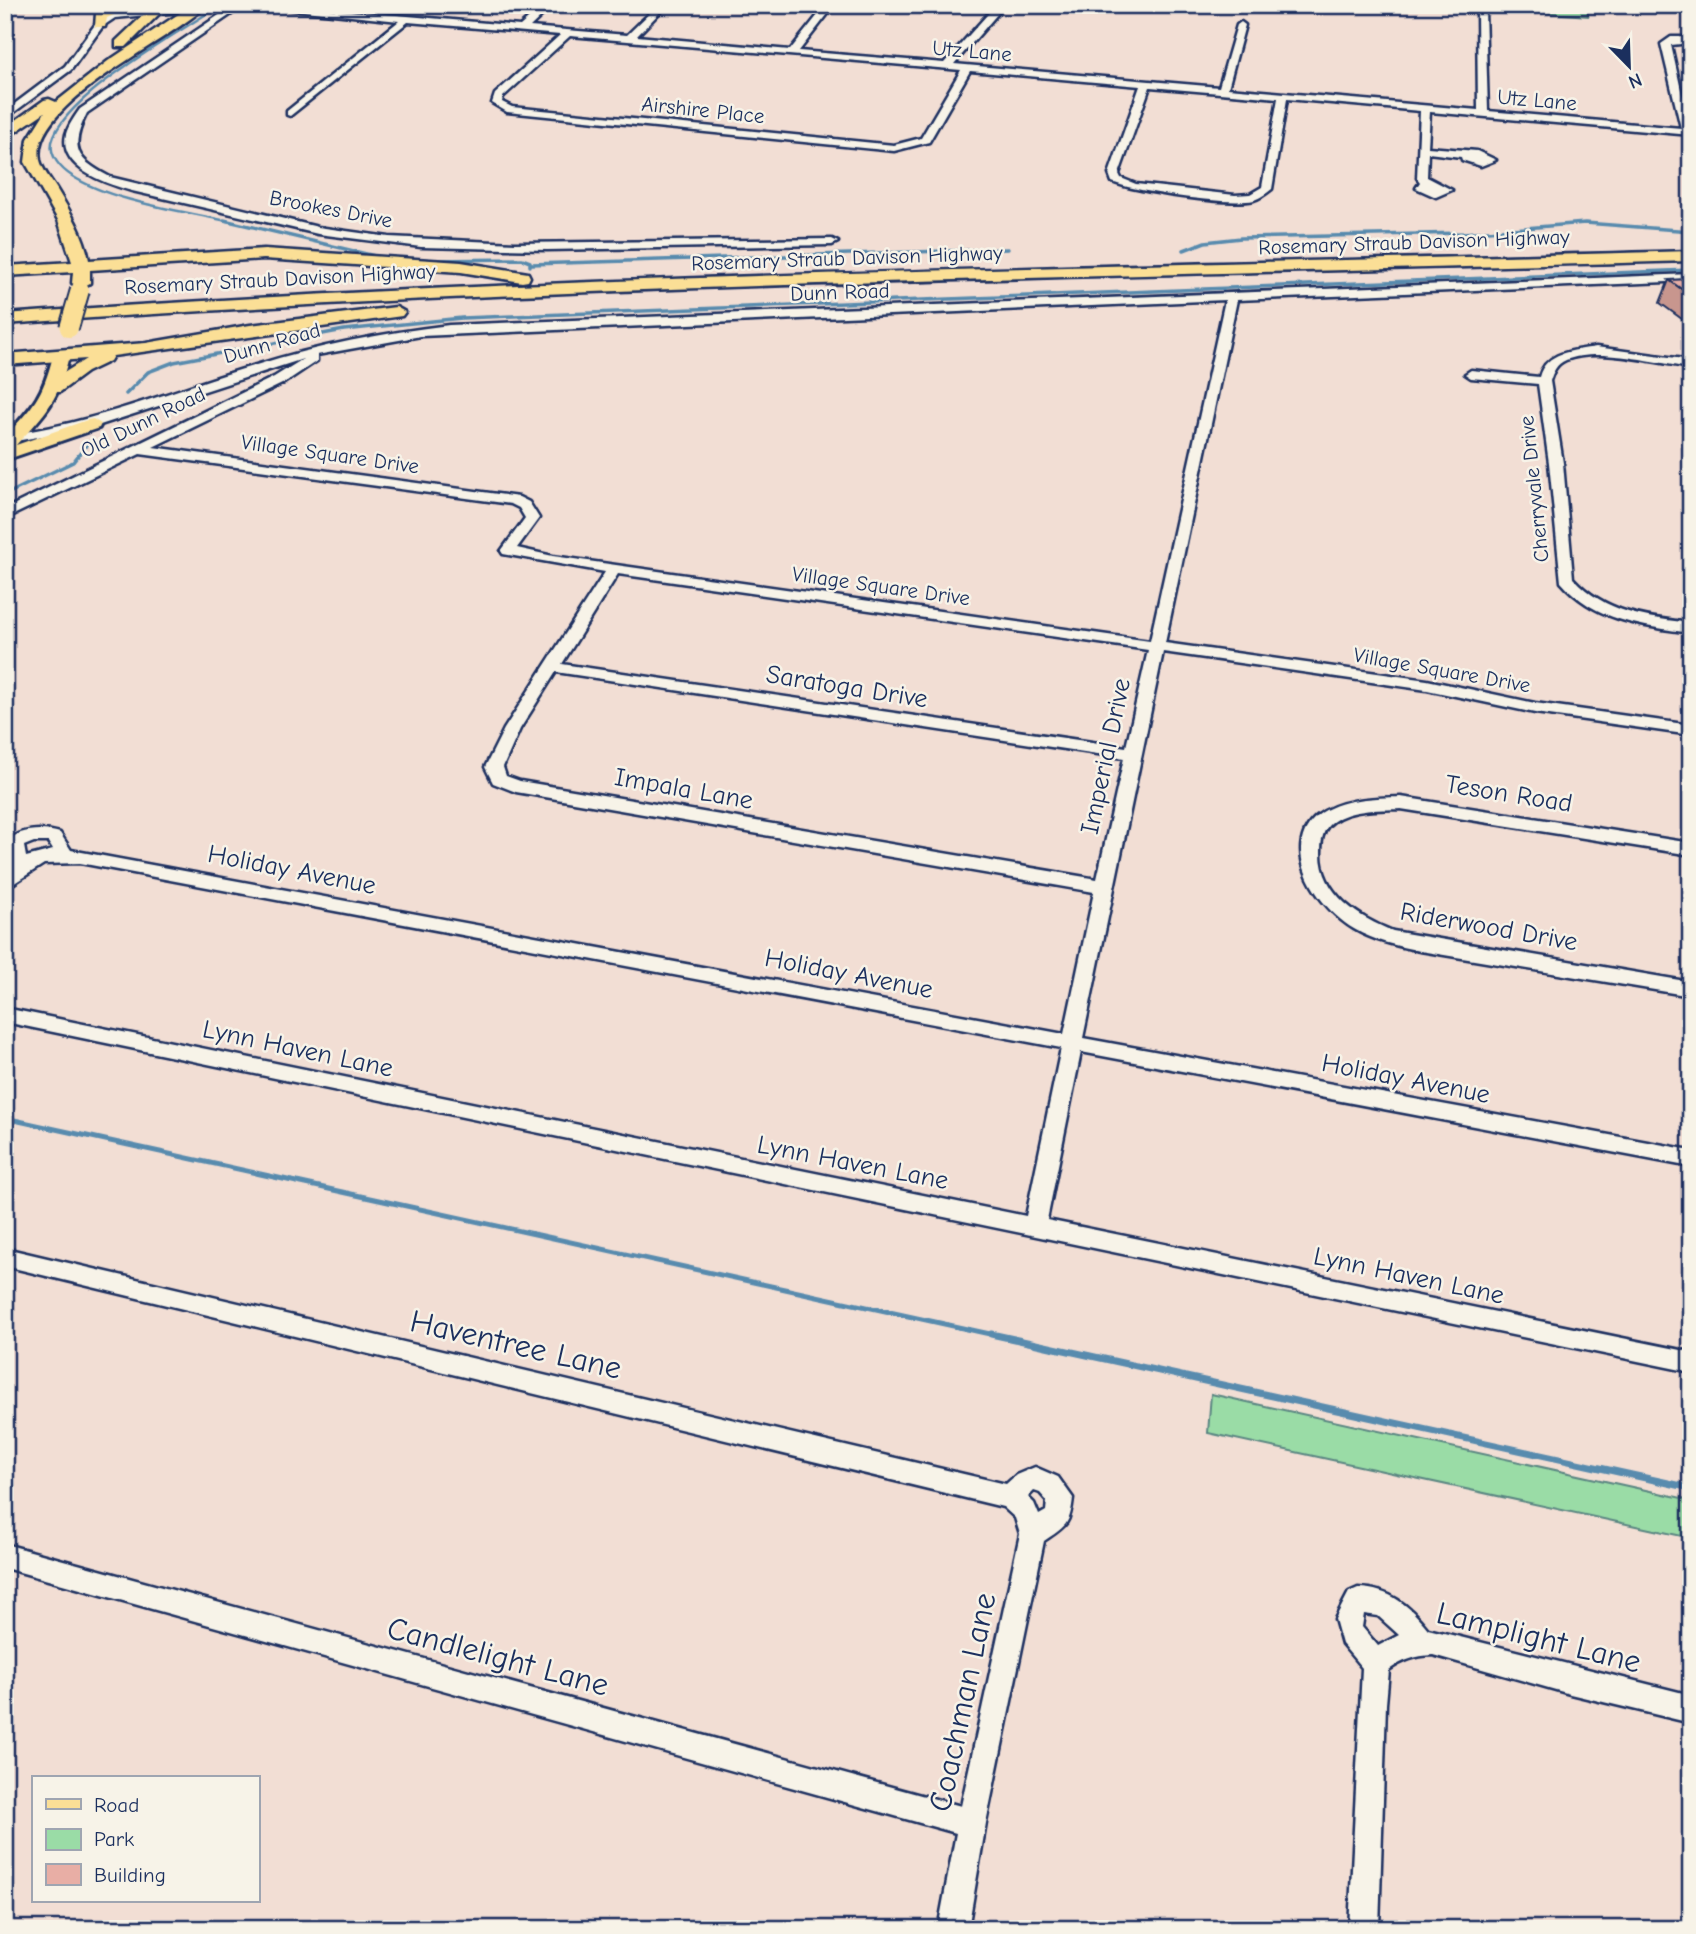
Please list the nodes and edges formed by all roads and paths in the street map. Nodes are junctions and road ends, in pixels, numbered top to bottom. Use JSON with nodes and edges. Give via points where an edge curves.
{"nodes":[{"id":1,"x":130,"y":5,"type":"edge"},
{"id":2,"x":191,"y":5,"type":"edge"},
{"id":3,"x":231,"y":5,"type":"edge"},
{"id":4,"x":241,"y":5,"type":"edge"},
{"id":5,"x":251,"y":5,"type":"edge"},
{"id":6,"x":549,"y":5,"type":"edge"},
{"id":7,"x":663,"y":5,"type":"edge"},
{"id":8,"x":831,"y":5,"type":"edge"},
{"id":9,"x":1001,"y":5,"type":"edge"},
{"id":10,"x":200,"y":6,"type":"edge"},
{"id":11,"x":159,"y":7,"type":"edge"},
{"id":12,"x":1480,"y":10,"type":"dead end"},
{"id":13,"x":406,"y":19,"type":"junction"},
{"id":14,"x":103,"y":22,"type":"junction"},
{"id":15,"x":143,"y":23,"type":"junction"},
{"id":16,"x":1241,"y":25,"type":"dead end"},
{"id":17,"x":522,"y":29,"type":"junction"},
{"id":18,"x":568,"y":33,"type":"junction"},
{"id":19,"x":630,"y":38,"type":"junction"},
{"id":20,"x":1691,"y":40,"type":"edge"},
{"id":21,"x":792,"y":53,"type":"junction"},
{"id":22,"x":947,"y":66,"type":"junction"},
{"id":23,"x":967,"y":68,"type":"junction"},
{"id":24,"x":1146,"y":84,"type":"junction"},
{"id":25,"x":1223,"y":90,"type":"junction"},
{"id":26,"x":1283,"y":96,"type":"junction"},
{"id":27,"x":1425,"y":108,"type":"junction"},
{"id":28,"x":290,"y":113,"type":"dead end"},
{"id":29,"x":1482,"y":113,"type":"junction"},
{"id":30,"x":5,"y":116,"type":"edge"},
{"id":31,"x":1689,"y":131,"type":"edge"},
{"id":32,"x":5,"y":135,"type":"edge"},
{"id":33,"x":1424,"y":149,"type":"junction"},
{"id":34,"x":1469,"y":155,"type":"dead end"},
{"id":35,"x":1428,"y":184,"type":"dead end"},
{"id":36,"x":832,"y":242,"type":"dead end"},
{"id":37,"x":1691,"y":244,"type":"edge"},
{"id":38,"x":1691,"y":256,"type":"edge"},
{"id":39,"x":80,"y":259,"type":"junction"},
{"id":40,"x":5,"y":271,"type":"edge"},
{"id":41,"x":1691,"y":277,"type":"edge"},
{"id":42,"x":525,"y":278,"type":"junction"},
{"id":43,"x":958,"y":278,"type":"junction"},
{"id":44,"x":1232,"y":297,"type":"junction"},
{"id":45,"x":5,"y":306,"type":"edge"},
{"id":46,"x":5,"y":319,"type":"edge"},
{"id":47,"x":329,"y":348,"type":"junction"},
{"id":48,"x":138,"y":349,"type":"junction"},
{"id":49,"x":106,"y":352,"type":"junction"},
{"id":50,"x":61,"y":356,"type":"junction"},
{"id":51,"x":5,"y":360,"type":"edge"},
{"id":52,"x":282,"y":361,"type":"junction"},
{"id":53,"x":1691,"y":365,"type":"edge"},
{"id":54,"x":1472,"y":374,"type":"dead end"},
{"id":55,"x":232,"y":376,"type":"junction"},
{"id":56,"x":279,"y":380,"type":"junction"},
{"id":57,"x":1544,"y":381,"type":"junction"},
{"id":58,"x":53,"y":388,"type":"junction"},
{"id":59,"x":260,"y":388,"type":"junction"},
{"id":60,"x":40,"y":409,"type":"junction"},
{"id":61,"x":93,"y":424,"type":"junction"},
{"id":62,"x":9,"y":441,"type":"edge"},
{"id":63,"x":136,"y":449,"type":"junction"},
{"id":64,"x":5,"y":455,"type":"edge"},
{"id":65,"x":5,"y":515,"type":"edge"},
{"id":66,"x":614,"y":569,"type":"junction"},
{"id":67,"x":1691,"y":628,"type":"edge"},
{"id":68,"x":1157,"y":648,"type":"junction"},
{"id":69,"x":553,"y":667,"type":"junction"},
{"id":70,"x":1691,"y":730,"type":"edge"},
{"id":71,"x":1134,"y":754,"type":"junction"},
{"id":72,"x":1322,"y":822,"type":"joint"},
{"id":73,"x":1691,"y":849,"type":"edge"},
{"id":74,"x":12,"y":876,"type":"edge"},
{"id":75,"x":1104,"y":887,"type":"junction"},
{"id":76,"x":1691,"y":989,"type":"edge"},
{"id":77,"x":5,"y":1015,"type":"edge"},
{"id":78,"x":1071,"y":1043,"type":"junction"},
{"id":79,"x":1691,"y":1160,"type":"edge"},
{"id":80,"x":1035,"y":1227,"type":"junction"},
{"id":81,"x":5,"y":1257,"type":"edge"},
{"id":82,"x":1691,"y":1362,"type":"edge"},
{"id":83,"x":1010,"y":1497,"type":"junction"},
{"id":84,"x":1033,"y":1534,"type":"junction"},
{"id":85,"x":5,"y":1556,"type":"edge"},
{"id":86,"x":1422,"y":1642,"type":"junction"},
{"id":87,"x":1376,"y":1663,"type":"junction"},
{"id":88,"x":1691,"y":1709,"type":"edge"},
{"id":89,"x":972,"y":1823,"type":"junction"},
{"id":90,"x":953,"y":1929,"type":"edge"},
{"id":91,"x":1364,"y":1929,"type":"edge"}],
"edges":[{"from":1,"to":14,"type":"highway","via":[[105,13]]},
{"from":2,"to":10,"type":"highway"},
{"from":3,"to":10,"type":"street"},
{"from":4,"to":36,"type":"street","name":"Brookes Drive","via":[[83,111],[70,136],[75,161],[123,185],[374,239],[488,248]]},
{"from":5,"to":13,"type":"street","name":"Utz Lane"},
{"from":6,"to":17,"type":"street"},
{"from":7,"to":19,"type":"street"},
{"from":8,"to":21,"type":"street"},
{"from":9,"to":22,"type":"street"},
{"from":10,"to":11,"type":"street"},
{"from":10,"to":39,"type":"highway","via":[[68,99],[37,133],[33,162]]},
{"from":11,"to":14,"type":"street","via":[[119,14]]},
{"from":11,"to":15,"type":"highway"},
{"from":12,"to":29,"type":"street"},
{"from":13,"to":17,"type":"street","name":"Utz Lane"},
{"from":13,"to":28,"type":"street"},
{"from":14,"to":15,"type":"highway","via":[[136,16]]},
{"from":14,"to":30,"type":"street","via":[[68,68]]},
{"from":15,"to":32,"type":"highway","via":[[93,71]]},
{"from":16,"to":25,"type":"street"},
{"from":17,"to":18,"type":"street","name":"Utz Lane"},
{"from":18,"to":19,"type":"street","name":"Utz Lane"},
{"from":18,"to":23,"type":"street","name":"Airshire Place","via":[[498,96],[496,103],[510,110],[894,148],[925,140]]},
{"from":19,"to":21,"type":"street","name":"Utz Lane"},
{"from":20,"to":31,"type":"street","via":[[1666,44]]},
{"from":21,"to":22,"type":"street","name":"Utz Lane"},
{"from":22,"to":23,"type":"street","name":"Utz Lane"},
{"from":23,"to":24,"type":"street","name":"Utz Lane"},
{"from":24,"to":25,"type":"street","name":"Utz Lane"},
{"from":24,"to":26,"type":"street","via":[[1114,174],[1116,180],[1134,187],[1235,198],[1252,197],[1268,189]]},
{"from":25,"to":26,"type":"street","name":"Utz Lane"},
{"from":26,"to":27,"type":"street","name":"Utz Lane"},
{"from":27,"to":29,"type":"street","name":"Utz Lane"},
{"from":27,"to":33,"type":"street"},
{"from":29,"to":31,"type":"street","name":"Utz Lane"},
{"from":33,"to":34,"type":"street"},
{"from":33,"to":35,"type":"street","via":[[1422,178]]},
{"from":37,"to":42,"type":"highway","name":"Rosemary Straub Davison Highway"},
{"from":38,"to":43,"type":"highway","name":"Rosemary Straub Davison Highway"},
{"from":39,"to":40,"type":"highway"},
{"from":39,"to":42,"type":"highway","via":[[290,255],[461,267]]},
{"from":39,"to":50,"type":"highway","bridge":true,"via":[[80,290]]},
{"from":41,"to":44,"type":"street","name":"Dunn Road"},
{"from":42,"to":45,"type":"highway","name":"Rosemary Straub Davison Highway"},
{"from":43,"to":46,"type":"highway","name":"Rosemary Straub Davison Highway","via":[[394,294]]},
{"from":43,"to":48,"type":"highway","via":[[362,315]]},
{"from":44,"to":47,"type":"street","name":"Dunn Road","via":[[473,328]]},
{"from":44,"to":68,"type":"street","name":"Imperial Drive"},
{"from":47,"to":52,"type":"street","name":"Dunn Road"},
{"from":47,"to":56,"type":"street","name":"Old Dunn Road"},
{"from":48,"to":49,"type":"highway"},
{"from":48,"to":58,"type":"highway","via":[[85,364]]},
{"from":49,"to":50,"type":"highway"},
{"from":49,"to":58,"type":"highway","via":[[78,362]]},
{"from":50,"to":51,"type":"highway"},
{"from":50,"to":58,"type":"main road"},
{"from":52,"to":55,"type":"street","name":"Dunn Road"},
{"from":52,"to":56,"type":"street","via":[[288,366]]},
{"from":53,"to":57,"type":"street","via":[[1584,352],[1554,361]]},
{"from":54,"to":57,"type":"street"},
{"from":55,"to":59,"type":"street","via":[[261,377]]},
{"from":55,"to":61,"type":"street","name":"Dunn Road"},
{"from":56,"to":59,"type":"street","name":"Old Dunn Road"},
{"from":57,"to":67,"type":"street","name":"Cherryvale Drive","via":[[1566,579],[1575,592],[1605,611]]},
{"from":58,"to":60,"type":"main road"},
{"from":59,"to":63,"type":"street","name":"Old Dunn Road"},
{"from":60,"to":61,"type":"main road","via":[[54,422]]},
{"from":60,"to":62,"type":"main road"},
{"from":61,"to":62,"type":"street","name":"Dunn Road"},
{"from":61,"to":64,"type":"main road"},
{"from":63,"to":65,"type":"street","name":"Old Dunn Road"},
{"from":63,"to":66,"type":"street","name":"Village Square Drive","via":[[514,500],[524,505],[531,518],[508,551]]},
{"from":66,"to":68,"type":"street","name":"Village Square Drive"},
{"from":66,"to":69,"type":"street","name":"Impala Lane"},
{"from":68,"to":70,"type":"street","name":"Village Square Drive","via":[[1427,685],[1535,708]]},
{"from":68,"to":71,"type":"street","name":"Imperial Drive"},
{"from":69,"to":71,"type":"street","name":"Saratoga Drive"},
{"from":69,"to":75,"type":"street","name":"Impala Lane","via":[[501,749],[494,767],[499,779],[516,786]]},
{"from":71,"to":75,"type":"street","name":"Imperial Drive"},
{"from":72,"to":73,"type":"street","name":"Teson Road","via":[[1342,811],[1401,803]]},
{"from":72,"to":76,"type":"street","name":"Riderwood Drive","via":[[1312,838],[1310,855],[1316,878],[1329,897],[1370,929],[1435,946]]},
{"from":74,"to":78,"type":"street","name":"Holiday Avenue","via":[[35,859],[65,855]]},
{"from":75,"to":78,"type":"street","name":"Imperial Drive"},
{"from":77,"to":80,"type":"street","name":"Lynn Haven Lane"},
{"from":78,"to":79,"type":"street","name":"Holiday Avenue"},
{"from":78,"to":80,"type":"street","name":"Imperial Drive"},
{"from":80,"to":82,"type":"street","name":"Lynn Haven Lane"},
{"from":81,"to":83,"type":"street","name":"Haventree Lane"},
{"from":83,"to":84,"type":"street","via":[[1025,1511]]},
{"from":83,"to":84,"type":"street","via":[[1035,1479],[1049,1485],[1060,1498],[1058,1517]]},
{"from":84,"to":89,"type":"street","name":"Coachman Lane"},
{"from":85,"to":89,"type":"street","name":"Candlelight Lane"},
{"from":86,"to":87,"type":"street","name":"Lamplight Lane","via":[[1399,1647]]},
{"from":86,"to":87,"type":"street","via":[[1386,1605],[1358,1601],[1348,1612],[1347,1625],[1353,1639]]},
{"from":86,"to":88,"type":"street","name":"Lamplight Lane"},
{"from":87,"to":91,"type":"street"},
{"from":89,"to":90,"type":"street","name":"Coachman Lane"}]}
